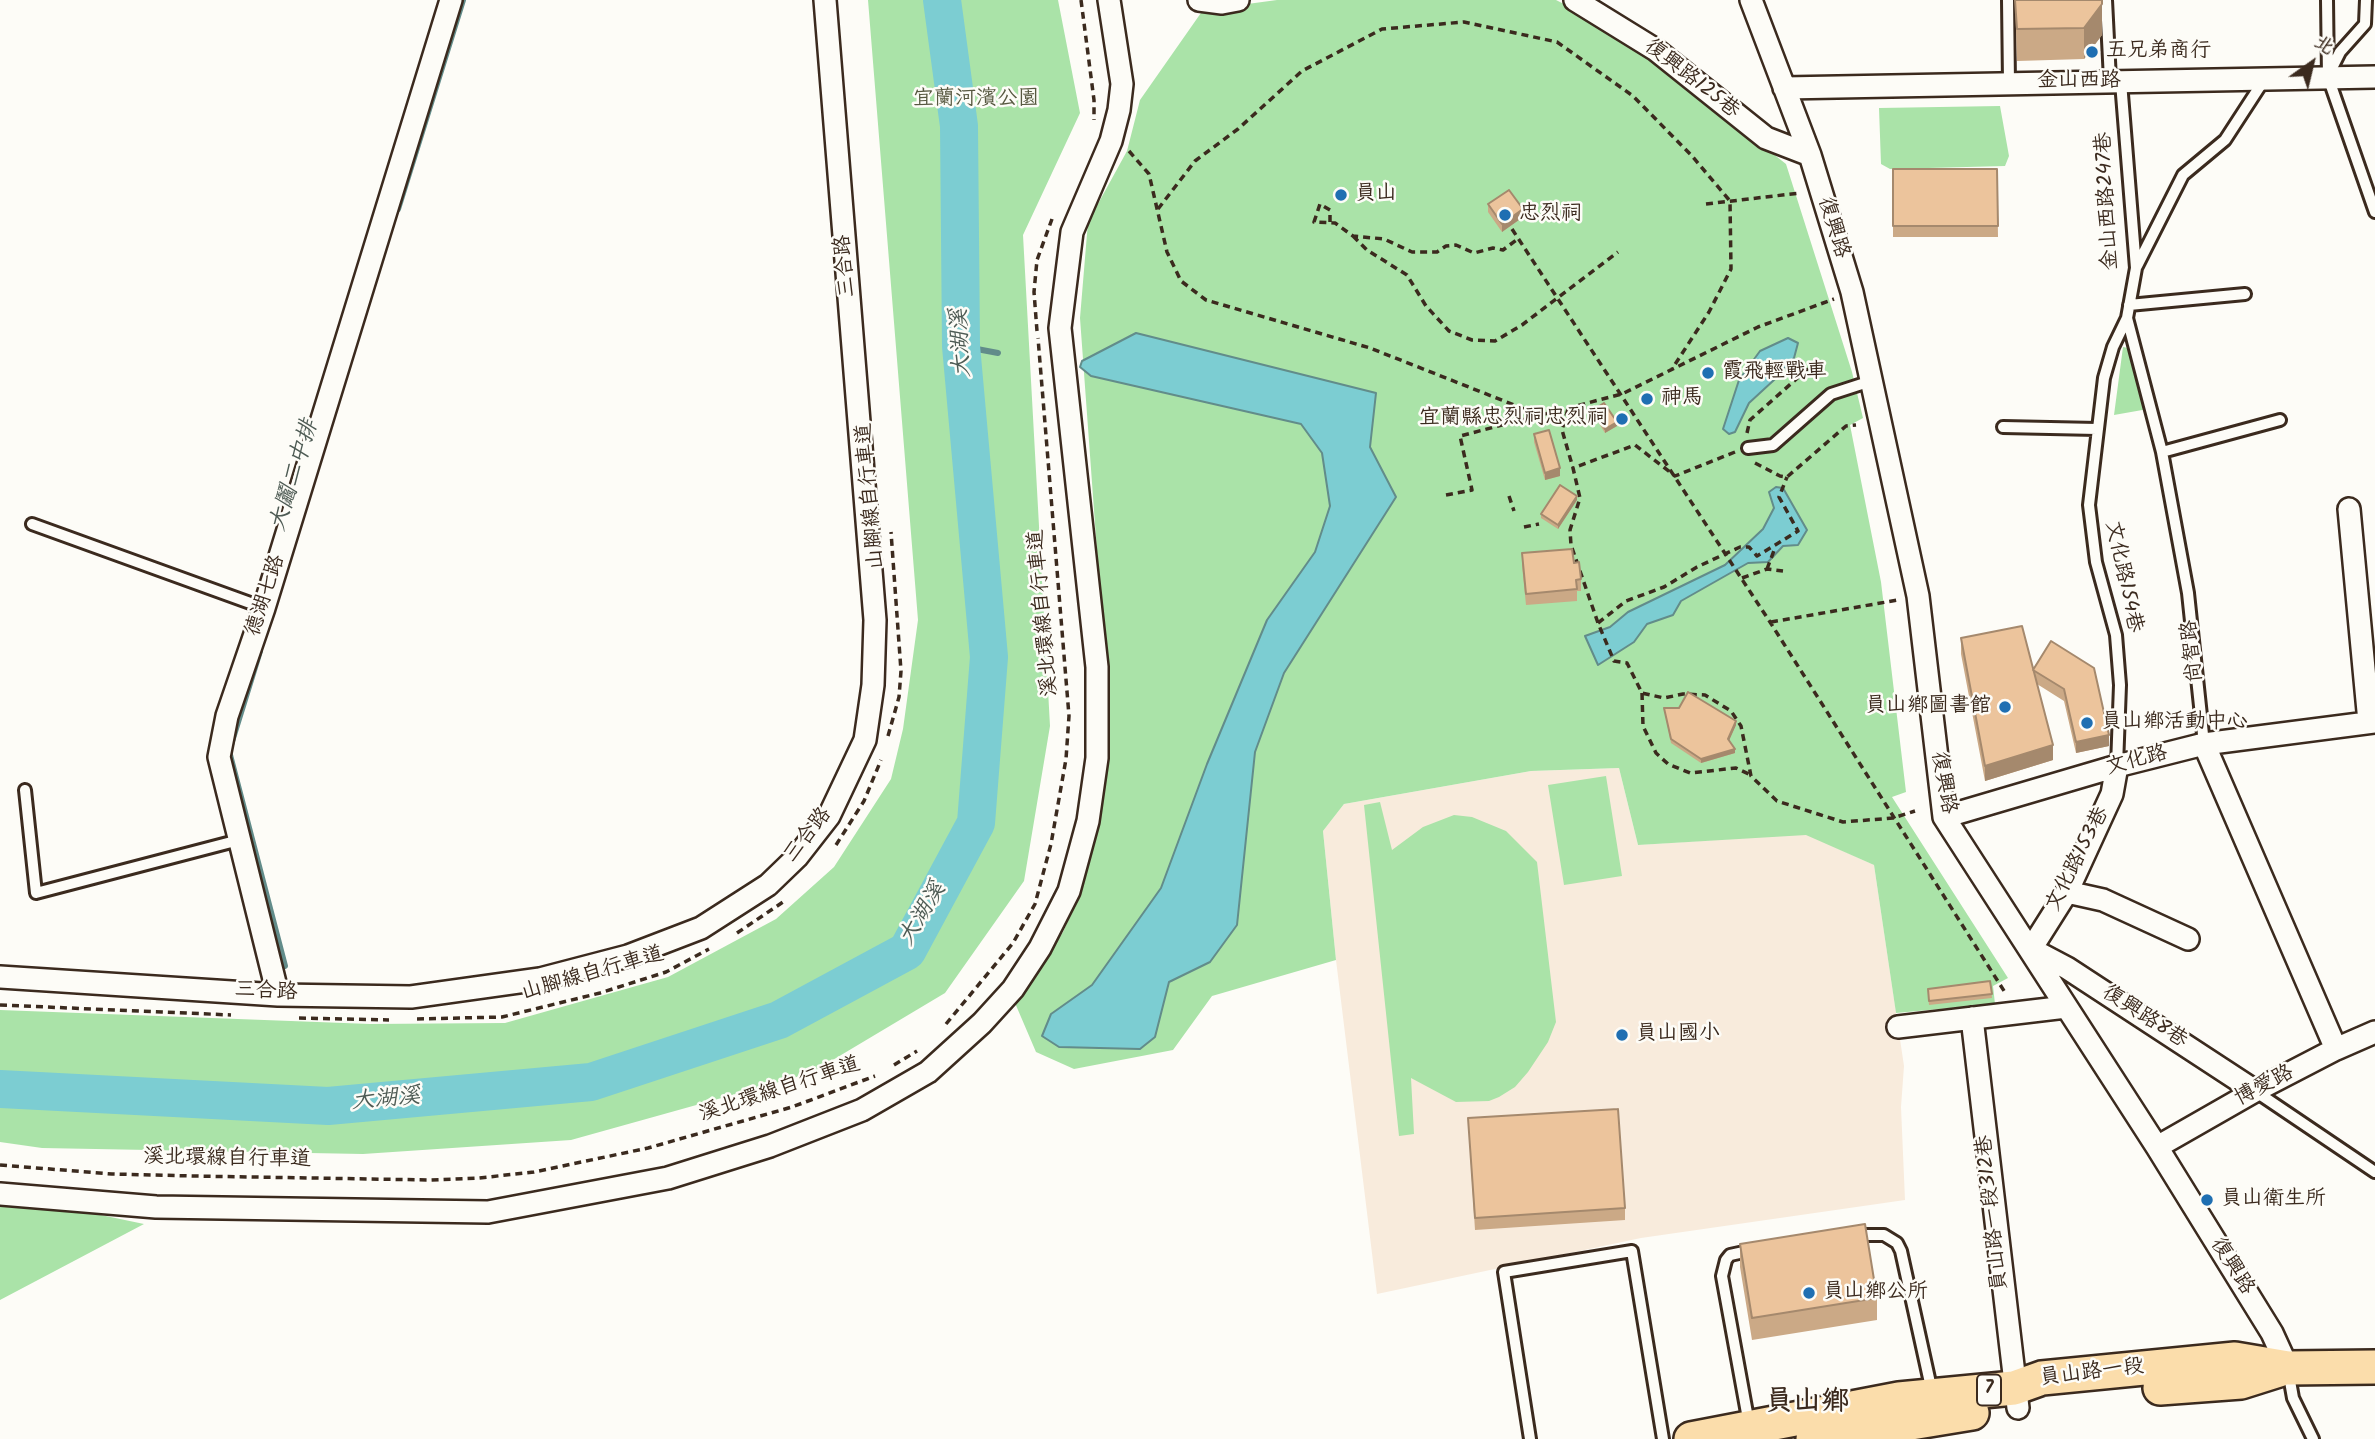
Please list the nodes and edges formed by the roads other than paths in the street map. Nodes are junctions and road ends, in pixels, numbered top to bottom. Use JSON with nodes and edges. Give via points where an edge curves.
{"nodes":[{"id":1,"x":452,"y":0,"type":"edge"},
{"id":2,"x":825,"y":0,"type":"edge"},
{"id":3,"x":1109,"y":0,"type":"edge"},
{"id":4,"x":1199,"y":0,"type":"edge"},
{"id":5,"x":1238,"y":0,"type":"edge"},
{"id":6,"x":1575,"y":0,"type":"edge"},
{"id":7,"x":1751,"y":0,"type":"edge"},
{"id":8,"x":2008,"y":0,"type":"edge"},
{"id":9,"x":2106,"y":0,"type":"edge"},
{"id":10,"x":2327,"y":0,"type":"edge"},
{"id":11,"x":2367,"y":0,"type":"edge"},
{"id":12,"x":2328,"y":77,"type":"junction"},
{"id":13,"x":2375,"y":77,"type":"edge"},
{"id":14,"x":2265,"y":78,"type":"junction"},
{"id":15,"x":2116,"y":81,"type":"junction"},
{"id":16,"x":2009,"y":82,"type":"junction"},
{"id":17,"x":1784,"y":88,"type":"junction"},
{"id":18,"x":1810,"y":155,"type":"junction"},
{"id":19,"x":2375,"y":212,"type":"edge"},
{"id":20,"x":2136,"y":268,"type":"junction"},
{"id":21,"x":2245,"y":295,"type":"dead end"},
{"id":22,"x":2129,"y":305,"type":"junction"},
{"id":23,"x":2127,"y":318,"type":"junction"},
{"id":24,"x":1871,"y":381,"type":"junction"},
{"id":25,"x":2280,"y":420,"type":"dead end"},
{"id":26,"x":2003,"y":427,"type":"dead end"},
{"id":27,"x":2096,"y":429,"type":"junction"},
{"id":28,"x":1748,"y":448,"type":"road end"},
{"id":29,"x":2162,"y":452,"type":"junction"},
{"id":30,"x":2349,"y":509,"type":"dead end"},
{"id":31,"x":32,"y":524,"type":"dead end"},
{"id":32,"x":264,"y":608,"type":"junction"},
{"id":33,"x":2372,"y":722,"type":"edge"},
{"id":34,"x":2204,"y":744,"type":"junction"},
{"id":35,"x":2117,"y":766,"type":"junction"},
{"id":36,"x":25,"y":790,"type":"dead end"},
{"id":37,"x":1944,"y":817,"type":"junction"},
{"id":38,"x":239,"y":840,"type":"junction"},
{"id":39,"x":2067,"y":892,"type":"junction"},
{"id":40,"x":2188,"y":939,"type":"dead end"},
{"id":41,"x":2031,"y":949,"type":"junction"},
{"id":42,"x":0,"y":976,"type":"edge"},
{"id":43,"x":278,"y":995,"type":"junction"},
{"id":44,"x":2066,"y":1007,"type":"junction"},
{"id":45,"x":1972,"y":1018,"type":"junction"},
{"id":46,"x":1898,"y":1027,"type":"dead end"},
{"id":47,"x":2375,"y":1032,"type":"edge"},
{"id":48,"x":2336,"y":1049,"type":"junction"},
{"id":49,"x":2255,"y":1091,"type":"junction"},
{"id":50,"x":2157,"y":1147,"type":"junction"},
{"id":51,"x":2375,"y":1172,"type":"edge"},
{"id":52,"x":0,"y":1194,"type":"edge"},
{"id":53,"x":1839,"y":1237,"type":"edge"},
{"id":54,"x":1761,"y":1249,"type":"edge"},
{"id":55,"x":2288,"y":1367,"type":"junction"},
{"id":56,"x":2375,"y":1367,"type":"edge"},
{"id":57,"x":1933,"y":1395,"type":"junction"},
{"id":58,"x":2016,"y":1398,"type":"junction"},
{"id":59,"x":1749,"y":1427,"type":"junction"},
{"id":60,"x":1530,"y":1439,"type":"edge"},
{"id":61,"x":1663,"y":1439,"type":"edge"},
{"id":62,"x":1691,"y":1439,"type":"edge"},
{"id":63,"x":1813,"y":1439,"type":"edge"},
{"id":64,"x":2313,"y":1439,"type":"edge"}],
"edges":[{"from":1,"to":32,"type":"street","name":"德湖七路"},
{"from":2,"to":43,"type":"street","name":"三合路","via":[[875,620],[865,740],[829,816],[768,885],[701,928],[628,956],[540,979],[411,997]]},
{"from":3,"to":52,"type":"street","via":[[1122,84],[1119,110],[1111,141],[1072,232],[1060,328],[1097,667],[1097,758],[1088,821],[1069,891],[1013,989],[982,1023],[917,1079],[862,1110],[770,1146],[668,1178],[488,1212],[156,1207]]},
{"from":4,"to":5,"type":"street"},
{"from":6,"to":18,"type":"street","name":"復興路125巷","via":[[1656,50],[1766,138]]},
{"from":7,"to":17,"type":"street","name":"復興路"},
{"from":8,"to":16,"type":"lane"},
{"from":9,"to":15,"type":"lane","name":"金山西路247巷"},
{"from":10,"to":12,"type":"lane"},
{"from":11,"to":12,"type":"lane","via":[[2365,24],[2340,52]]},
{"from":12,"to":13,"type":"street","name":"金山西路"},
{"from":12,"to":14,"type":"street","name":"金山西路"},
{"from":12,"to":19,"type":"lane"},
{"from":14,"to":15,"type":"street","name":"金山西路"},
{"from":14,"to":20,"type":"lane","via":[[2225,140],[2183,175]]},
{"from":15,"to":16,"type":"street","name":"金山西路"},
{"from":15,"to":20,"type":"lane","name":"金山西路247巷"},
{"from":16,"to":17,"type":"street","name":"金山西路"},
{"from":17,"to":18,"type":"street","name":"復興路"},
{"from":18,"to":24,"type":"street","name":"復興路","via":[[1852,292]]},
{"from":20,"to":22,"type":"lane","name":"金山西路247巷"},
{"from":21,"to":22,"type":"lane"},
{"from":22,"to":23,"type":"lane","name":"金山西路247巷"},
{"from":23,"to":27,"type":"lane","name":"文化路154巷","via":[[2104,378]]},
{"from":23,"to":29,"type":"lane","name":"尚智路"},
{"from":24,"to":28,"type":"lane","via":[[1831,394],[1773,444]]},
{"from":24,"to":37,"type":"street","name":"復興路","via":[[1918,596]]},
{"from":25,"to":29,"type":"lane"},
{"from":26,"to":27,"type":"lane"},
{"from":27,"to":35,"type":"lane","name":"文化路154巷","via":[[2089,505],[2096,562],[2116,635],[2120,685]]},
{"from":29,"to":34,"type":"lane","name":"尚智路","via":[[2188,593]]},
{"from":30,"to":33,"type":"street"},
{"from":31,"to":32,"type":"lane"},
{"from":32,"to":38,"type":"street","name":"德湖七路","via":[[227,716],[219,757]]},
{"from":33,"to":34,"type":"street","name":"文化路"},
{"from":34,"to":35,"type":"street","name":"文化路"},
{"from":34,"to":48,"type":"street","name":"尚智路"},
{"from":35,"to":37,"type":"street","name":"文化路"},
{"from":35,"to":39,"type":"street","name":"文化路153巷","via":[[2112,794]]},
{"from":36,"to":38,"type":"lane","via":[[36,893]]},
{"from":37,"to":41,"type":"street","name":"復興路"},
{"from":38,"to":43,"type":"street","name":"德湖七路"},
{"from":39,"to":40,"type":"street","via":[[2103,900]]},
{"from":39,"to":41,"type":"street","name":"文化路153巷"},
{"from":41,"to":44,"type":"street","name":"復興路"},
{"from":41,"to":49,"type":"street","name":"復興路8巷"},
{"from":42,"to":43,"type":"street","name":"三合路"},
{"from":44,"to":45,"type":"street"},
{"from":44,"to":50,"type":"street","name":"復興路"},
{"from":45,"to":46,"type":"street"},
{"from":45,"to":58,"type":"street","name":"員山路一段312巷"},
{"from":47,"to":48,"type":"street","name":"博愛路"},
{"from":48,"to":49,"type":"street","name":"博愛路"},
{"from":49,"to":50,"type":"street","name":"博愛路"},
{"from":49,"to":51,"type":"lane"},
{"from":50,"to":55,"type":"street","name":"復興路","via":[[2272,1333]]},
{"from":53,"to":57,"type":"lane","via":[[1875,1234],[1897,1243]]},
{"from":54,"to":59,"type":"lane","via":[[1730,1255],[1721,1276]]},
{"from":55,"to":56,"type":"main road","name":"員山路一段","number":"7"},
{"from":55,"to":58,"type":"main road","name":"員山路一段","number":"7","via":[[2235,1359],[2042,1378]]},
{"from":55,"to":64,"type":"lane","via":[[2292,1398]]},
{"from":57,"to":58,"type":"main road","name":"員山路一段","number":"7"},
{"from":57,"to":59,"type":"main road","name":"員山路一段","number":"7"},
{"from":58,"to":63,"type":"main road","name":"員山路一段","number":"7"},
{"from":59,"to":62,"type":"main road","name":"員山路一段","number":"7"},
{"from":60,"to":61,"type":"lane","via":[[1504,1272],[1632,1251]]}]}
